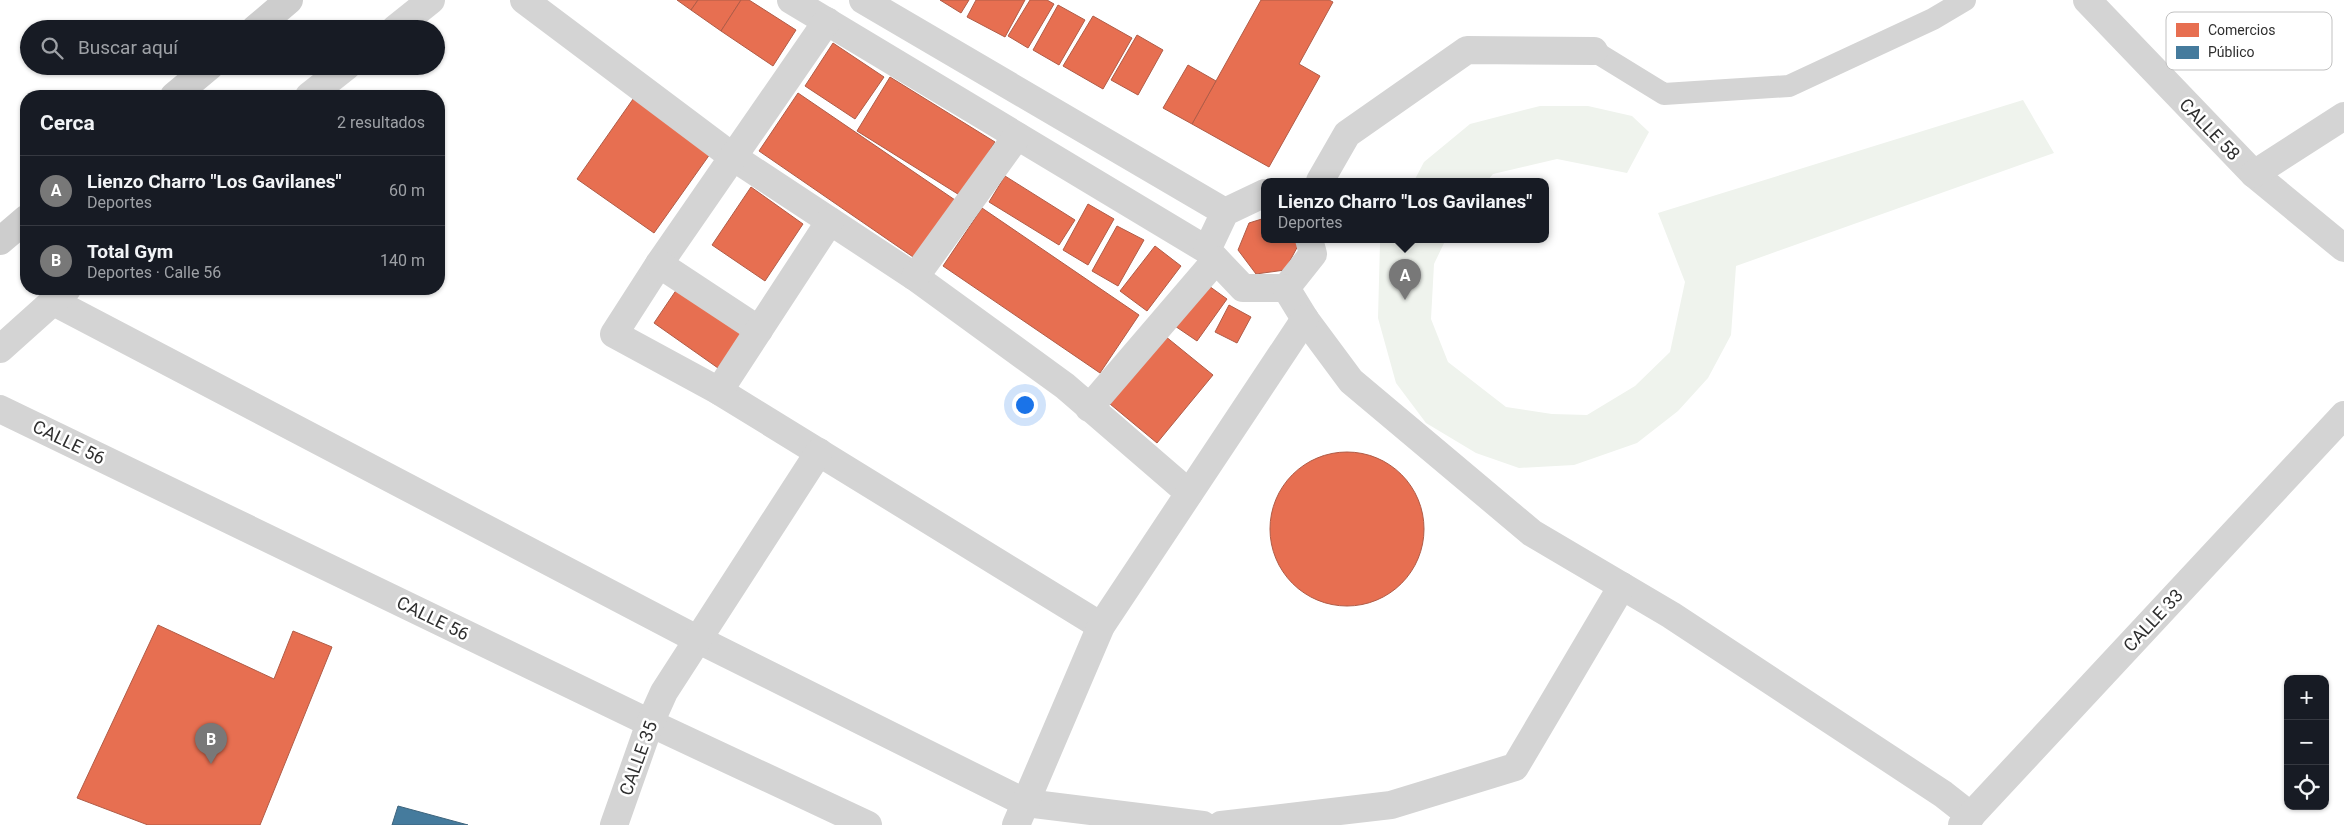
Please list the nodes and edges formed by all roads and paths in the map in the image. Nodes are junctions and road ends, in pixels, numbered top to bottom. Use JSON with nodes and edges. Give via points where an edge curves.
{"nodes":[{"id":1,"x":289,"y":0,"type":"edge"},
{"id":2,"x":431,"y":0,"type":"edge"},
{"id":3,"x":524,"y":0,"type":"edge"},
{"id":4,"x":791,"y":0,"type":"edge"},
{"id":5,"x":863,"y":0,"type":"edge"},
{"id":6,"x":1965,"y":0,"type":"edge"},
{"id":7,"x":2087,"y":0,"type":"edge"},
{"id":8,"x":266,"y":20,"type":"edge"},
{"id":9,"x":406,"y":20,"type":"edge"},
{"id":10,"x":827,"y":21,"type":"junction"},
{"id":11,"x":1594,"y":51,"type":"joint"},
{"id":12,"x":199,"y":75,"type":"edge"},
{"id":13,"x":336,"y":75,"type":"edge"},
{"id":14,"x":181,"y":90,"type":"edge"},
{"id":15,"x":317,"y":90,"type":"edge"},
{"id":16,"x":2344,"y":116,"type":"edge"},
{"id":17,"x":1017,"y":136,"type":"junction"},
{"id":18,"x":733,"y":157,"type":"junction"},
{"id":19,"x":2254,"y":174,"type":"junction"},
{"id":20,"x":1322,"y":178,"type":"edge"},
{"id":21,"x":1261,"y":195,"type":"edge"},
{"id":22,"x":1225,"y":212,"type":"junction"},
{"id":23,"x":830,"y":221,"type":"junction"},
{"id":24,"x":20,"y":224,"type":"edge"},
{"id":25,"x":0,"y":241,"type":"edge"},
{"id":26,"x":1310,"y":243,"type":"edge"},
{"id":27,"x":2344,"y":248,"type":"edge"},
{"id":28,"x":1212,"y":255,"type":"junction"},
{"id":29,"x":659,"y":264,"type":"junction"},
{"id":30,"x":915,"y":277,"type":"junction"},
{"id":31,"x":1286,"y":288,"type":"junction"},
{"id":32,"x":61,"y":295,"type":"edge"},
{"id":33,"x":1305,"y":319,"type":"junction"},
{"id":34,"x":759,"y":330,"type":"junction"},
{"id":35,"x":0,"y":350,"type":"edge"},
{"id":36,"x":719,"y":390,"type":"junction"},
{"id":37,"x":1089,"y":408,"type":"junction"},
{"id":38,"x":0,"y":409,"type":"edge"},
{"id":39,"x":2344,"y":415,"type":"edge"},
{"id":40,"x":819,"y":452,"type":"junction"},
{"id":41,"x":1189,"y":493,"type":"junction"},
{"id":42,"x":1622,"y":586,"type":"junction"},
{"id":43,"x":1101,"y":626,"type":"junction"},
{"id":44,"x":698,"y":640,"type":"junction"},
{"id":45,"x":650,"y":723,"type":"junction"},
{"id":46,"x":1021,"y":814,"type":"edge"},
{"id":47,"x":1967,"y":820,"type":"edge"},
{"id":48,"x":614,"y":825,"type":"edge"},
{"id":49,"x":868,"y":825,"type":"edge"},
{"id":50,"x":1203,"y":825,"type":"edge"},
{"id":51,"x":1221,"y":825,"type":"edge"}],
"edges":[{"from":1,"to":8,"type":"street"},
{"from":2,"to":9,"type":"street"},
{"from":3,"to":18,"type":"street"},
{"from":4,"to":10,"type":"street"},
{"from":5,"to":22,"type":"street"},
{"from":6,"to":11,"type":"lane","via":[[1933,20],[1789,86],[1664,94]]},
{"from":7,"to":19,"type":"street","name":"CALLE 58"},
{"from":10,"to":17,"type":"street"},
{"from":10,"to":18,"type":"street"},
{"from":11,"to":20,"type":"street","via":[[1466,50],[1347,134]]},
{"from":12,"to":14,"type":"street"},
{"from":13,"to":15,"type":"street"},
{"from":16,"to":19,"type":"street"},
{"from":17,"to":28,"type":"street"},
{"from":17,"to":30,"type":"street"},
{"from":18,"to":23,"type":"street"},
{"from":18,"to":29,"type":"street"},
{"from":19,"to":27,"type":"street","name":"CALLE 58"},
{"from":21,"to":22,"type":"street"},
{"from":22,"to":28,"type":"street"},
{"from":23,"to":30,"type":"street"},
{"from":23,"to":34,"type":"street"},
{"from":24,"to":25,"type":"street"},
{"from":26,"to":31,"type":"street","via":[[1313,254]]},
{"from":28,"to":31,"type":"street","via":[[1243,288]]},
{"from":28,"to":37,"type":"street"},
{"from":29,"to":34,"type":"street"},
{"from":29,"to":36,"type":"street","via":[[614,334]]},
{"from":30,"to":37,"type":"street","via":[[1065,386]]},
{"from":31,"to":33,"type":"street"},
{"from":32,"to":35,"type":"street"},
{"from":32,"to":44,"type":"street"},
{"from":33,"to":41,"type":"street"},
{"from":33,"to":42,"type":"street","via":[[1351,381],[1403,426],[1532,533]]},
{"from":34,"to":36,"type":"street"},
{"from":36,"to":40,"type":"street"},
{"from":37,"to":41,"type":"street"},
{"from":38,"to":45,"type":"street","name":"CALLE 56"},
{"from":39,"to":47,"type":"street","name":"CALLE 33"},
{"from":40,"to":43,"type":"street"},
{"from":40,"to":44,"type":"street","name":"CALLE 35"},
{"from":41,"to":43,"type":"street"},
{"from":42,"to":47,"type":"street","via":[[1943,794]]},
{"from":42,"to":51,"type":"street","via":[[1515,767],[1391,805]]},
{"from":43,"to":46,"type":"street"},
{"from":44,"to":45,"type":"street","name":"CALLE 35","via":[[664,692]]},
{"from":44,"to":46,"type":"street"},
{"from":45,"to":48,"type":"street","name":"CALLE 35"},
{"from":45,"to":49,"type":"street","name":"CALLE 56"},
{"from":46,"to":50,"type":"street"}]}
